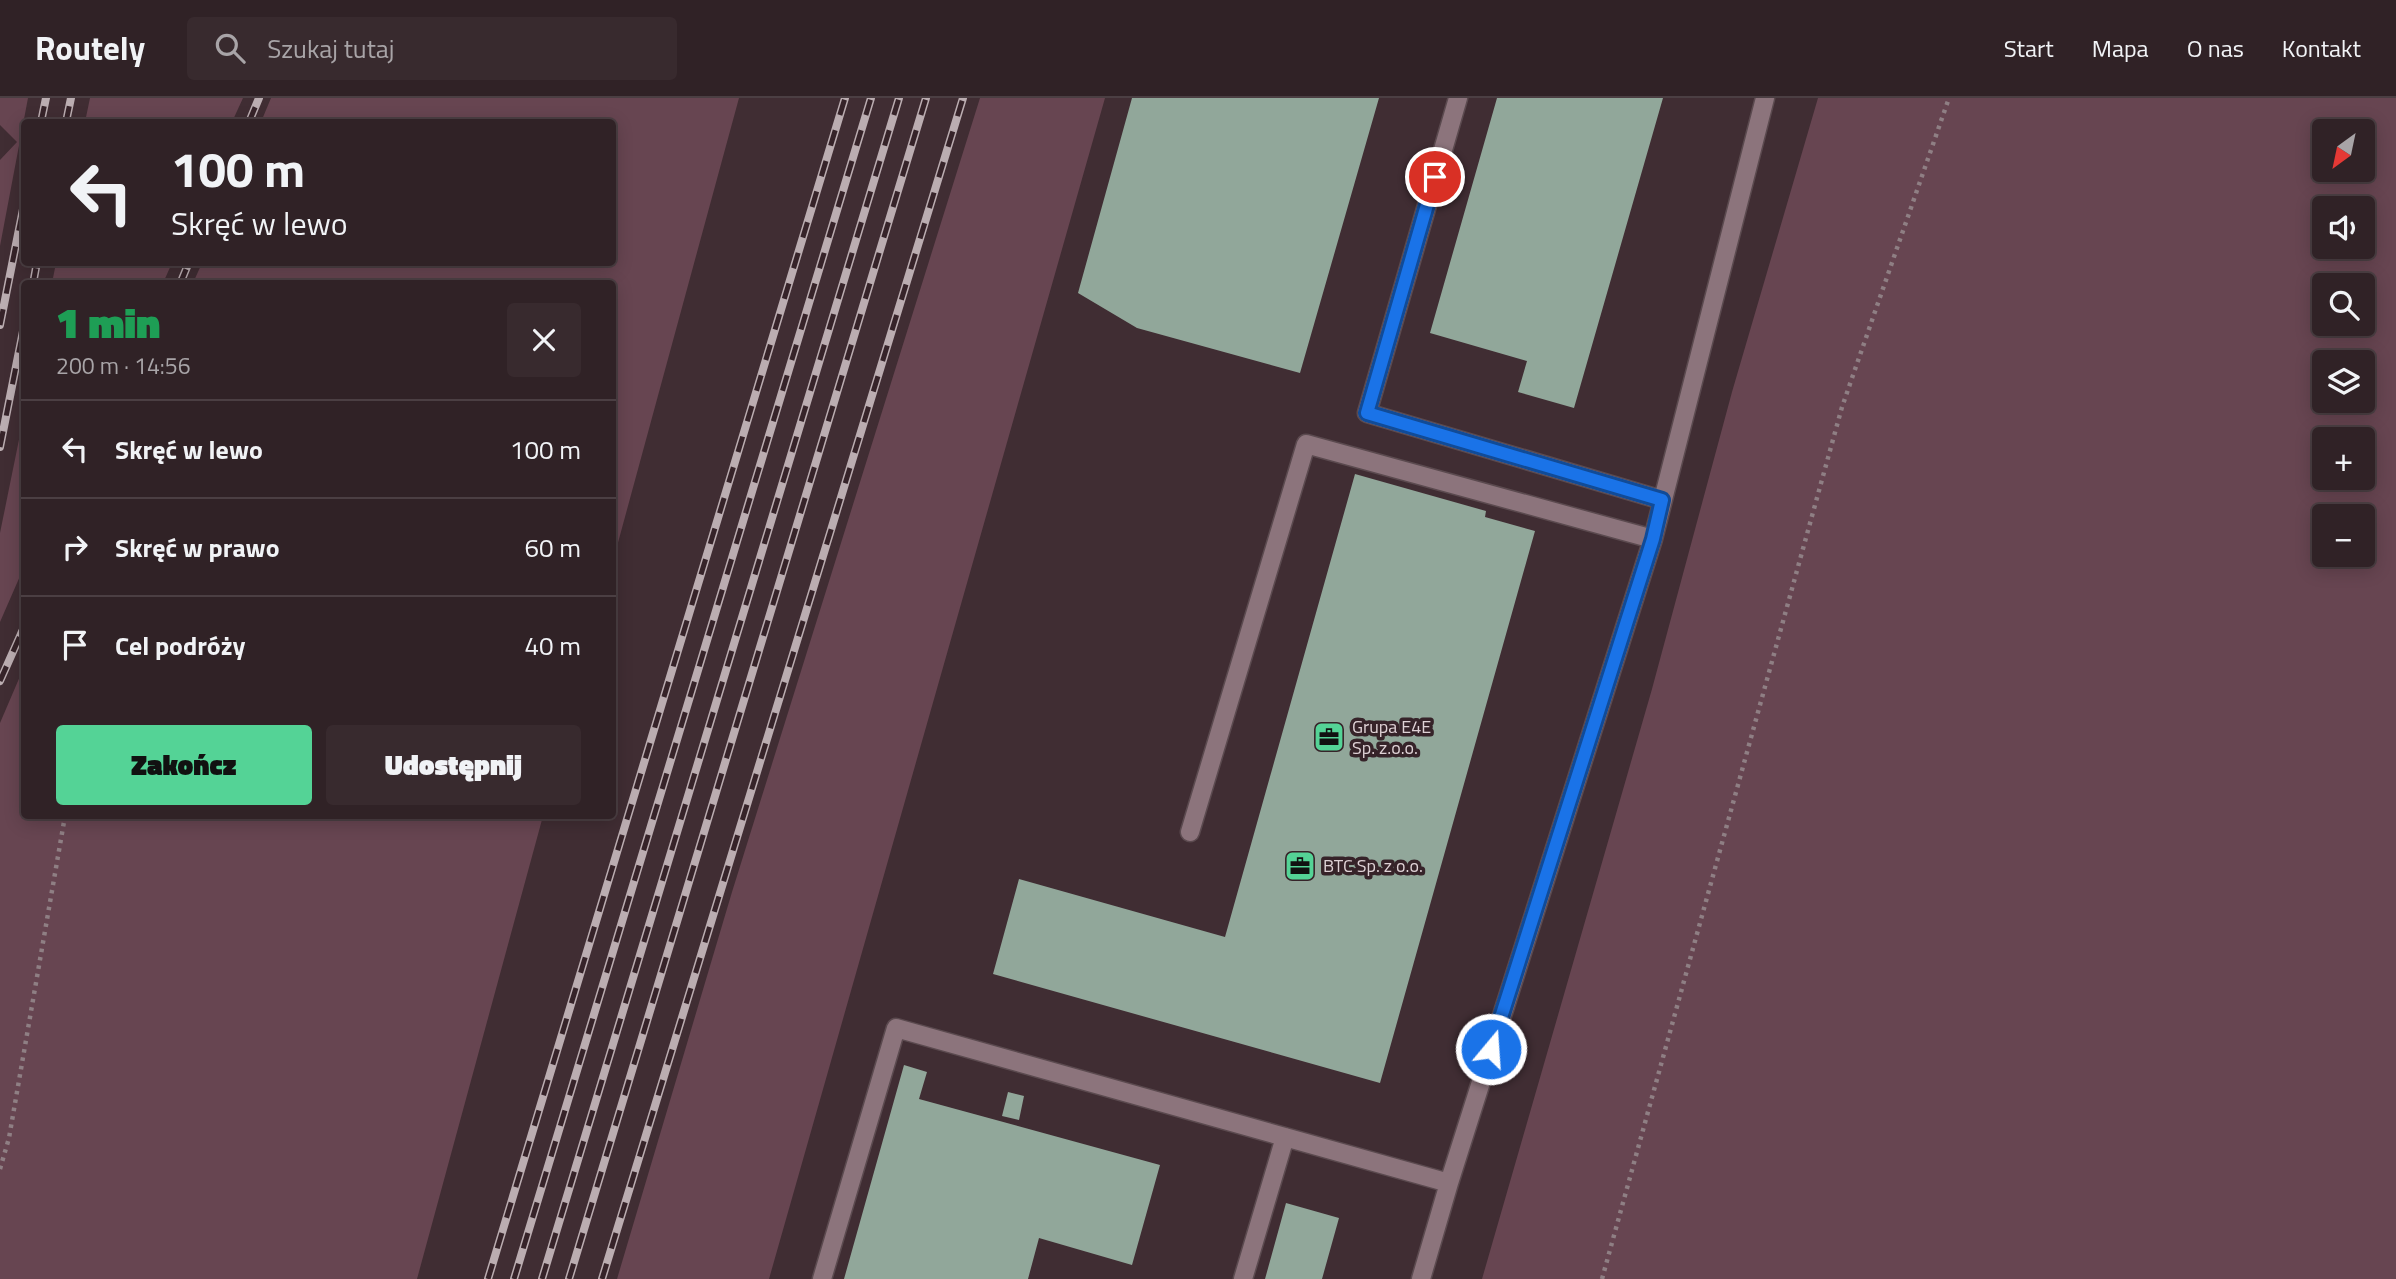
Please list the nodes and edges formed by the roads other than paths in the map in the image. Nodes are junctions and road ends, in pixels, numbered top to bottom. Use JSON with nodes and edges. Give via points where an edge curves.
{"nodes":[{"id":1,"x":1458,"y":98,"type":"edge"},
{"id":2,"x":1765,"y":98,"type":"edge"},
{"id":3,"x":1662,"y":500,"type":"junction"},
{"id":4,"x":1653,"y":539,"type":"junction"},
{"id":5,"x":1190,"y":832,"type":"dead end"},
{"id":6,"x":1285,"y":1137,"type":"junction"},
{"id":7,"x":1449,"y":1183,"type":"junction"},
{"id":8,"x":822,"y":1279,"type":"edge"},
{"id":9,"x":1243,"y":1279,"type":"edge"},
{"id":10,"x":1421,"y":1279,"type":"edge"}],
"edges":[{"from":1,"to":3,"type":"lane","via":[[1367,413]]},
{"from":2,"to":3,"type":"lane"},
{"from":3,"to":4,"type":"lane"},
{"from":4,"to":5,"type":"lane","via":[[1306,444]]},
{"from":4,"to":7,"type":"lane"},
{"from":6,"to":7,"type":"lane"},
{"from":6,"to":8,"type":"lane","via":[[896,1028]]},
{"from":6,"to":9,"type":"lane"},
{"from":7,"to":10,"type":"lane"}]}
